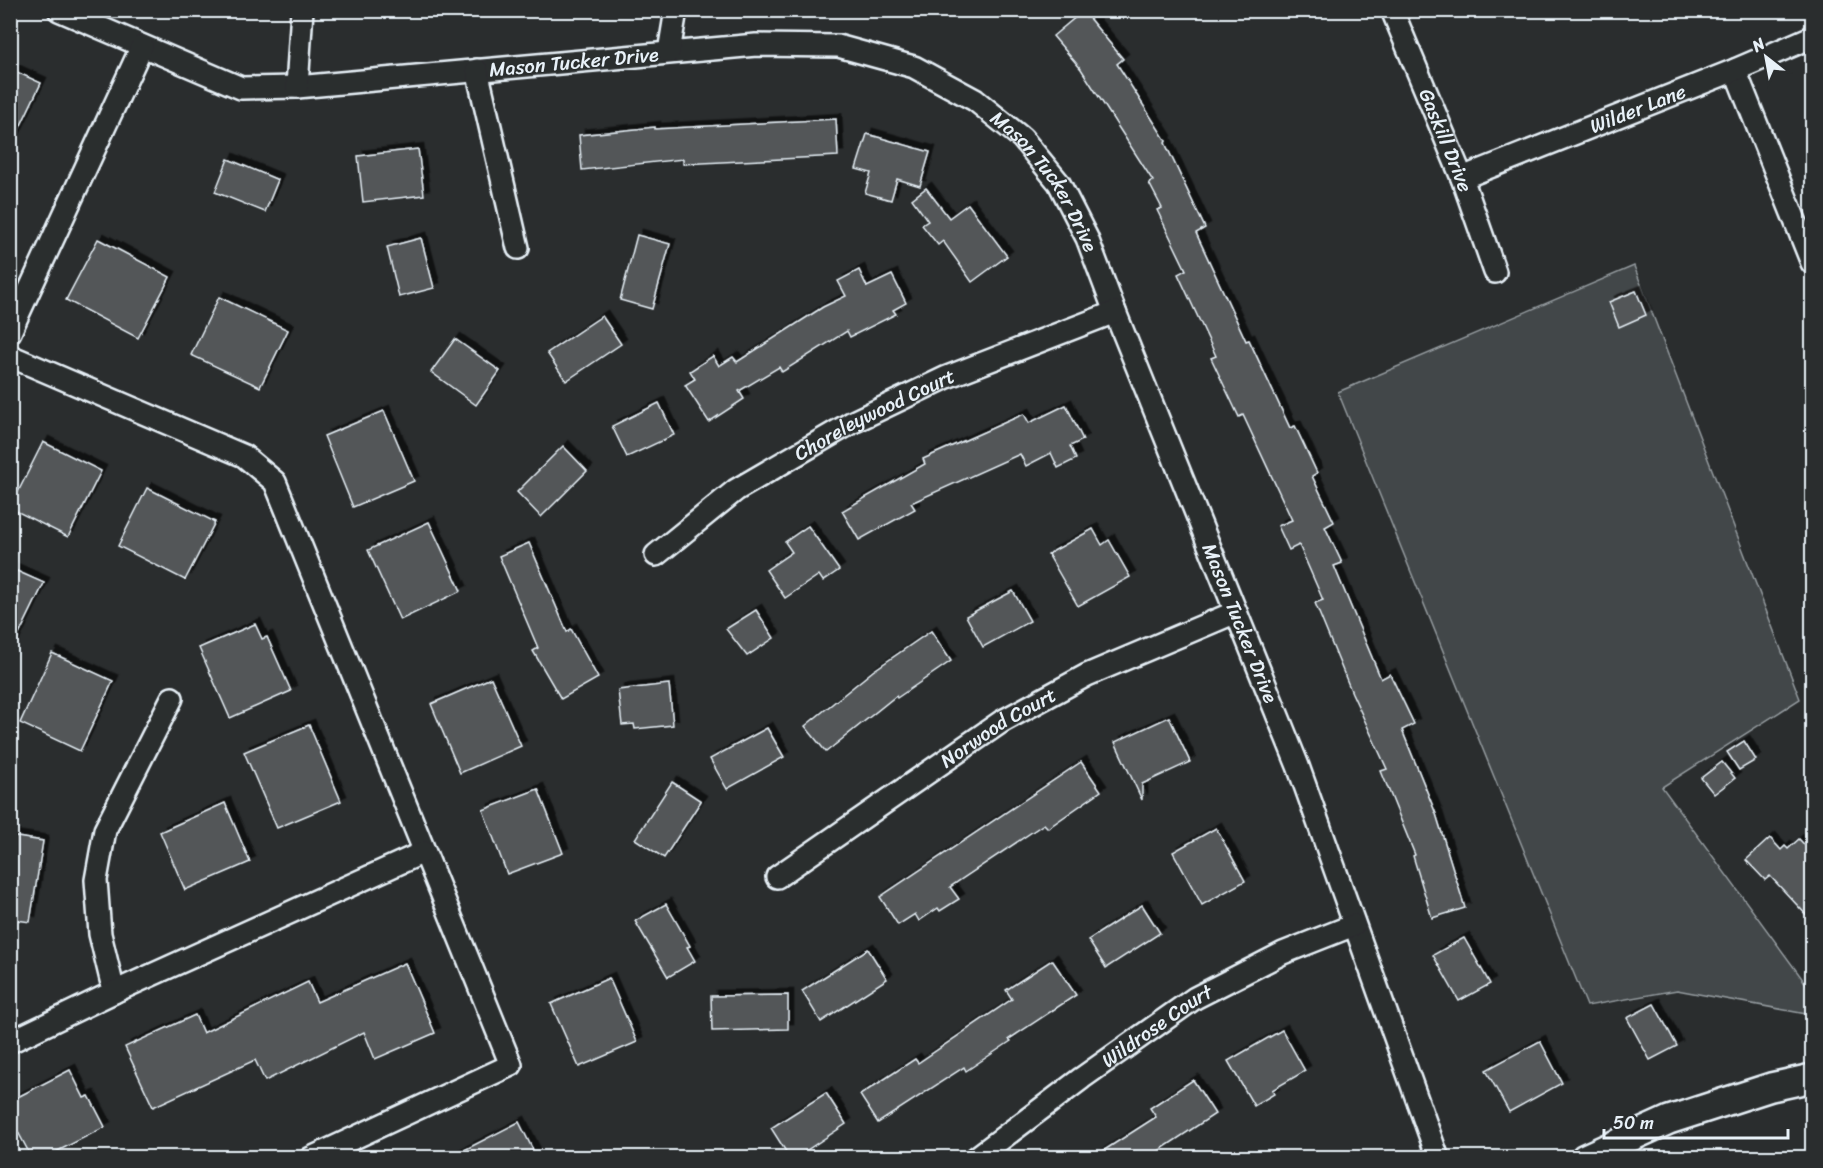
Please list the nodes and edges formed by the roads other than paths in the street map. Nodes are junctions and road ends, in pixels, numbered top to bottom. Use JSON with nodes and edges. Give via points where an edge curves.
{"nodes":[{"id":1,"x":59,"y":10,"type":"edge"},
{"id":2,"x":302,"y":10,"type":"edge"},
{"id":3,"x":676,"y":10,"type":"edge"},
{"id":4,"x":1392,"y":10,"type":"edge"},
{"id":5,"x":1812,"y":37,"type":"edge"},
{"id":6,"x":142,"y":46,"type":"junction"},
{"id":7,"x":669,"y":52,"type":"junction"},
{"id":8,"x":477,"y":70,"type":"junction"},
{"id":9,"x":1735,"y":70,"type":"junction"},
{"id":10,"x":297,"y":87,"type":"junction"},
{"id":11,"x":1461,"y":178,"type":"junction"},
{"id":12,"x":518,"y":248,"type":"dead end"},
{"id":13,"x":1812,"y":263,"type":"edge"},
{"id":14,"x":1495,"y":272,"type":"dead end"},
{"id":15,"x":1115,"y":312,"type":"junction"},
{"id":16,"x":10,"y":332,"type":"edge"},
{"id":17,"x":10,"y":356,"type":"edge"},
{"id":18,"x":656,"y":555,"type":"dead end"},
{"id":19,"x":1236,"y":612,"type":"junction"},
{"id":20,"x":172,"y":698,"type":"dead end"},
{"id":21,"x":424,"y":852,"type":"junction"},
{"id":22,"x":777,"y":877,"type":"dead end"},
{"id":23,"x":1354,"y":925,"type":"junction"},
{"id":24,"x":114,"y":992,"type":"junction"},
{"id":25,"x":10,"y":1042,"type":"edge"},
{"id":26,"x":1812,"y":1078,"type":"edge"},
{"id":27,"x":311,"y":1158,"type":"edge"},
{"id":28,"x":976,"y":1158,"type":"edge"},
{"id":29,"x":1438,"y":1158,"type":"edge"},
{"id":30,"x":1585,"y":1158,"type":"edge"}],
"edges":[{"from":1,"to":6,"type":"street","name":"Mason Tucker Drive"},
{"from":2,"to":10,"type":"street"},
{"from":3,"to":7,"type":"street"},
{"from":4,"to":11,"type":"street","name":"Gaskill Drive"},
{"from":5,"to":9,"type":"street","name":"Wilder Lane"},
{"from":6,"to":10,"type":"street","name":"Mason Tucker Drive","via":[[241,88]]},
{"from":6,"to":16,"type":"street"},
{"from":7,"to":8,"type":"street","name":"Mason Tucker Drive"},
{"from":7,"to":15,"type":"street","name":"Mason Tucker Drive","via":[[756,45],[838,46],[914,67],[975,100],[1022,138],[1059,183],[1088,238]]},
{"from":8,"to":10,"type":"street","name":"Mason Tucker Drive"},
{"from":8,"to":12,"type":"street"},
{"from":9,"to":11,"type":"street","name":"Wilder Lane"},
{"from":9,"to":13,"type":"street"},
{"from":11,"to":14,"type":"street","name":"Gaskill Drive"},
{"from":15,"to":18,"type":"street","name":"Choreleywood Court","via":[[946,377],[851,423],[736,490]]},
{"from":15,"to":19,"type":"street","name":"Mason Tucker Drive"},
{"from":17,"to":21,"type":"street","via":[[244,456],[275,482]]},
{"from":19,"to":22,"type":"street","name":"Norwood Court","via":[[1087,675],[1001,722]]},
{"from":19,"to":23,"type":"street","name":"Mason Tucker Drive","via":[[1298,766]]},
{"from":20,"to":24,"type":"street","via":[[105,830],[96,880],[100,934]]},
{"from":21,"to":24,"type":"street"},
{"from":21,"to":27,"type":"street","via":[[511,1065]]},
{"from":23,"to":28,"type":"street","name":"Wildrose Court","via":[[1283,953],[1196,998]]},
{"from":23,"to":29,"type":"street","name":"Mason Tucker Drive"},
{"from":24,"to":25,"type":"street"},
{"from":26,"to":30,"type":"street","via":[[1669,1120]]}]}
